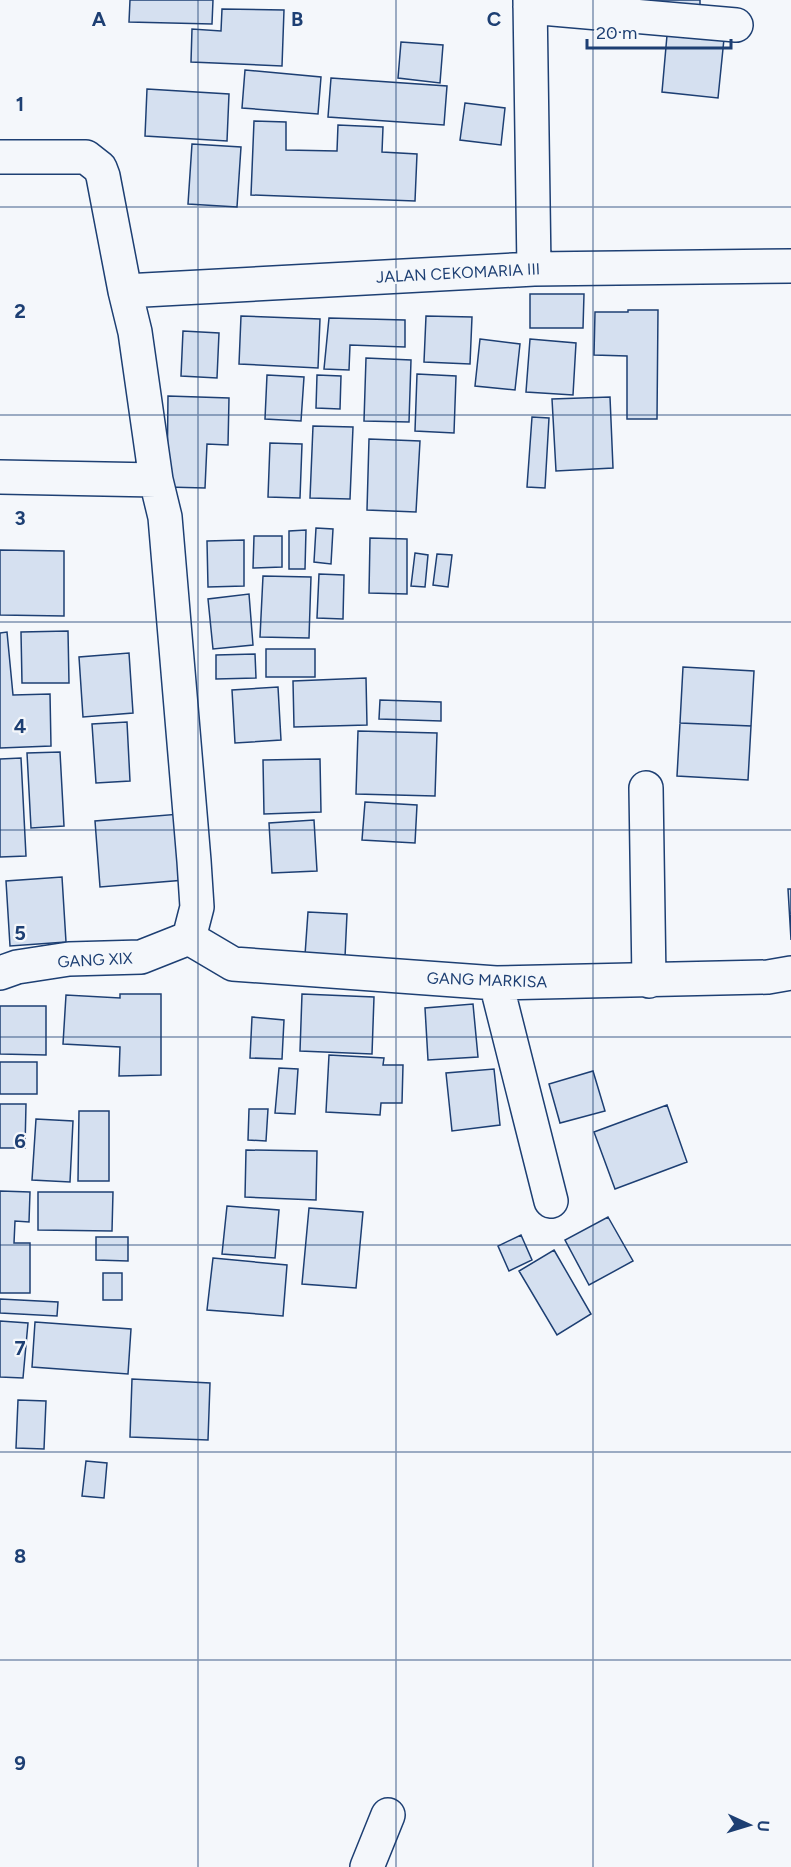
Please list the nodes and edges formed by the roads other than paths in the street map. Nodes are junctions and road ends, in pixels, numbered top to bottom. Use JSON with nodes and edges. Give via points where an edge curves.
{"nodes":[{"id":1,"x":530,"y":4,"type":"edge"},
{"id":2,"x":736,"y":25,"type":"dead end"},
{"id":3,"x":0,"y":156,"type":"edge"},
{"id":4,"x":791,"y":266,"type":"edge"},
{"id":5,"x":534,"y":269,"type":"junction"},
{"id":6,"x":125,"y":291,"type":"junction"},
{"id":7,"x":0,"y":477,"type":"edge"},
{"id":8,"x":156,"y":480,"type":"junction"},
{"id":9,"x":646,"y":788,"type":"dead end"},
{"id":10,"x":189,"y":939,"type":"junction"},
{"id":11,"x":0,"y":973,"type":"edge"},
{"id":12,"x":791,"y":973,"type":"edge"},
{"id":13,"x":649,"y":981,"type":"junction"},
{"id":14,"x":496,"y":983,"type":"junction"},
{"id":15,"x":551,"y":1201,"type":"dead end"},
{"id":16,"x":388,"y":1815,"type":"dead end"},
{"id":17,"x":367,"y":1867,"type":"edge"}],
"edges":[{"from":1,"to":2,"type":"street"},
{"from":1,"to":5,"type":"street"},
{"from":3,"to":6,"type":"street","via":[[76,155],[86,157],[100,168]]},
{"from":4,"to":5,"type":"street","name":"JALAN CEKOMARIA III"},
{"from":5,"to":6,"type":"street","name":"JALAN CEKOMARIA III"},
{"from":6,"to":8,"type":"street","via":[[135,332]]},
{"from":7,"to":8,"type":"street"},
{"from":8,"to":10,"type":"street","via":[[165,517],[187,753],[196,906]]},
{"from":9,"to":13,"type":"street"},
{"from":10,"to":11,"type":"street","name":"GANG XIX","via":[[141,957],[69,959]]},
{"from":10,"to":14,"type":"street","name":"GANG MARKISA","via":[[233,964]]},
{"from":12,"to":13,"type":"street","name":"GANG MARKISA"},
{"from":13,"to":14,"type":"street","name":"GANG MARKISA"},
{"from":14,"to":15,"type":"street"},
{"from":16,"to":17,"type":"street"}]}
